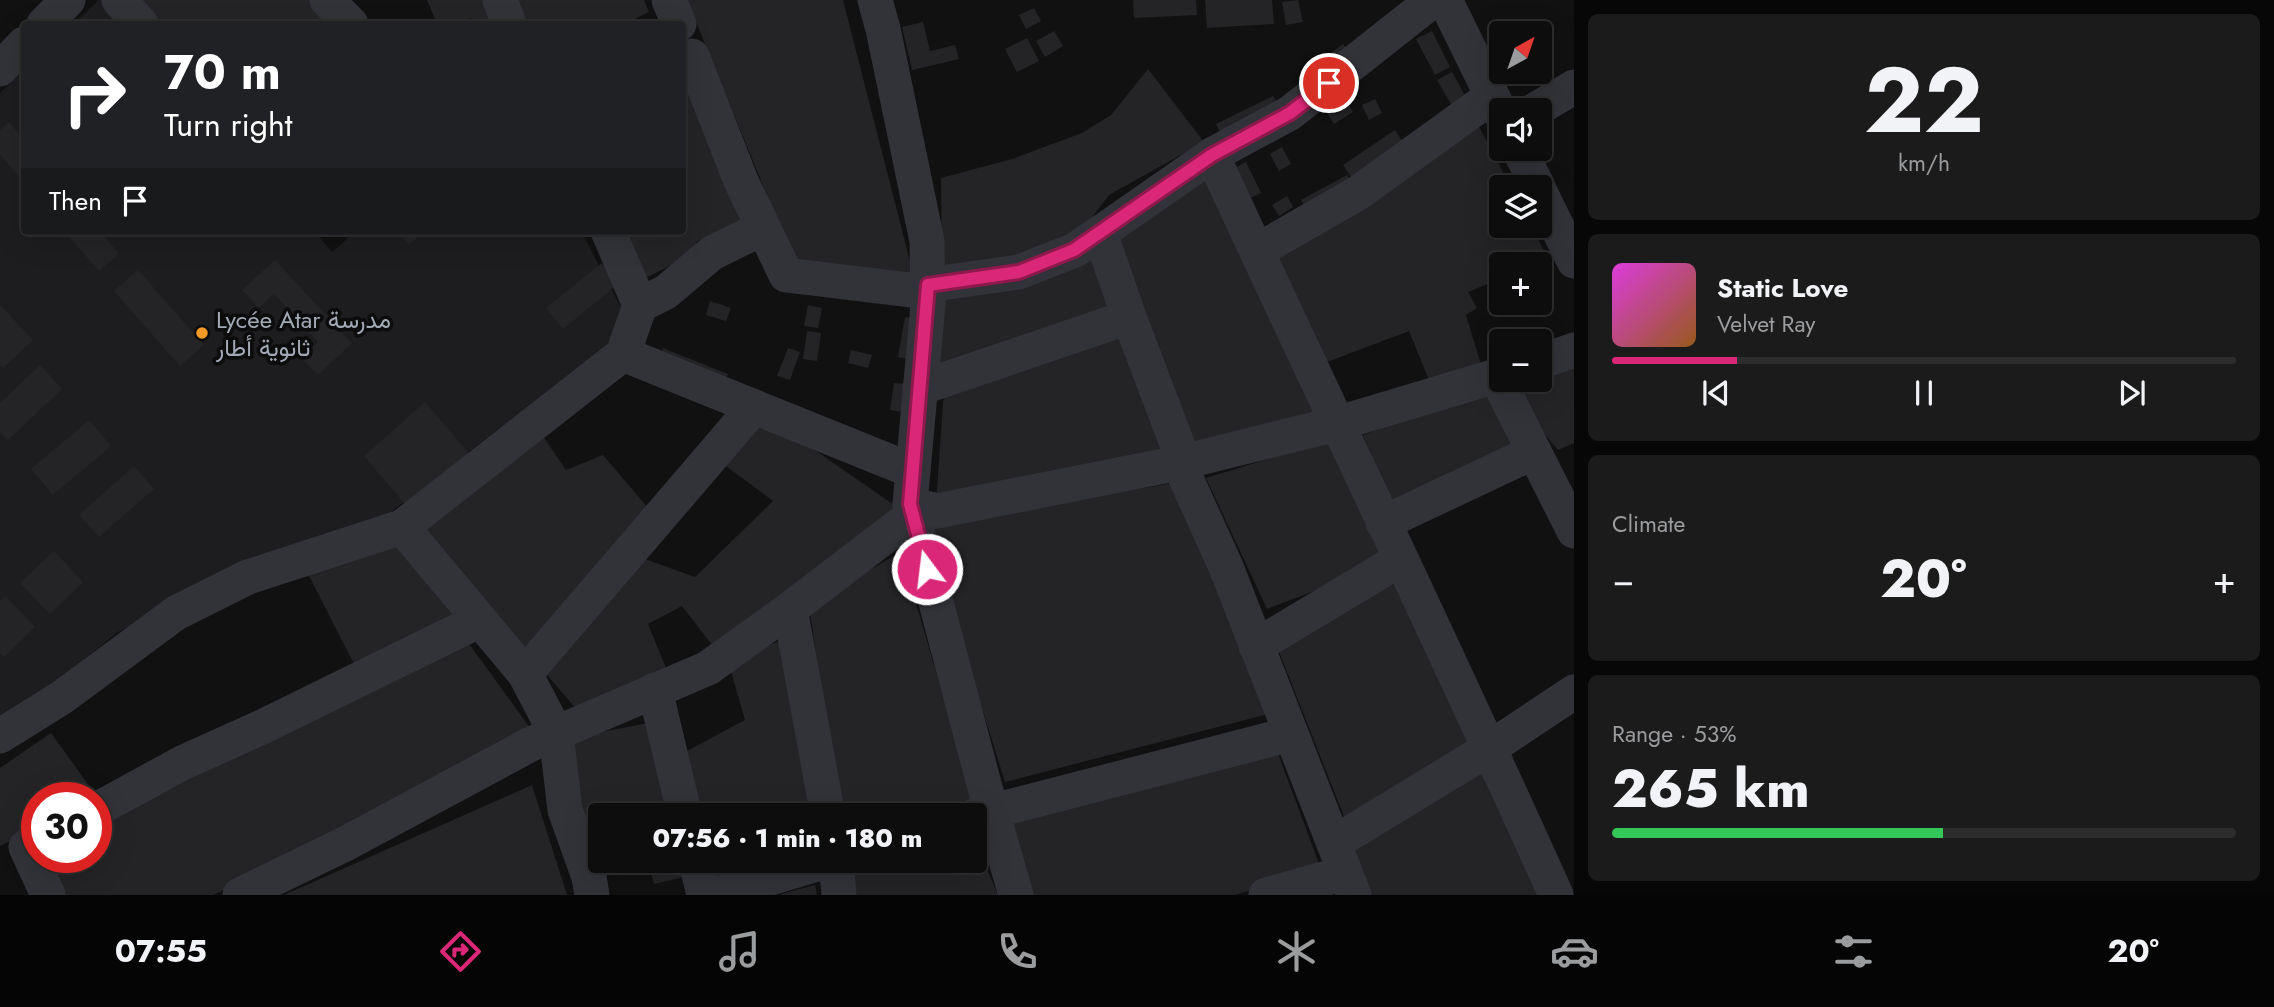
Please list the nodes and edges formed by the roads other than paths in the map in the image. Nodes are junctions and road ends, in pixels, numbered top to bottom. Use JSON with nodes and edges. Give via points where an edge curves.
{"nodes":[{"id":1,"x":68,"y":0,"type":"edge"},
{"id":2,"x":119,"y":0,"type":"edge"},
{"id":3,"x":327,"y":0,"type":"edge"},
{"id":4,"x":500,"y":0,"type":"edge"},
{"id":5,"x":669,"y":0,"type":"edge"},
{"id":6,"x":875,"y":0,"type":"edge"},
{"id":7,"x":1433,"y":0,"type":"edge"},
{"id":8,"x":1445,"y":0,"type":"edge"},
{"id":9,"x":47,"y":21,"type":"edge"},
{"id":10,"x":138,"y":21,"type":"edge"},
{"id":11,"x":348,"y":21,"type":"edge"},
{"id":12,"x":508,"y":21,"type":"edge"},
{"id":13,"x":678,"y":21,"type":"edge"},
{"id":14,"x":21,"y":47,"type":"edge"},
{"id":15,"x":686,"y":50,"type":"edge"},
{"id":16,"x":0,"y":69,"type":"edge"},
{"id":17,"x":1574,"y":87,"type":"edge"},
{"id":18,"x":1492,"y":98,"type":"edge"},
{"id":19,"x":1552,"y":100,"type":"edge"},
{"id":20,"x":1489,"y":111,"type":"edge"},
{"id":21,"x":1212,"y":155,"type":"junction"},
{"id":22,"x":1552,"y":205,"type":"edge"},
{"id":23,"x":1566,"y":222,"type":"edge"},
{"id":24,"x":763,"y":228,"type":"junction"},
{"id":25,"x":1100,"y":233,"type":"junction"},
{"id":26,"x":610,"y":235,"type":"edge"},
{"id":27,"x":1257,"y":251,"type":"junction"},
{"id":28,"x":1574,"y":261,"type":"edge"},
{"id":29,"x":927,"y":289,"type":"junction"},
{"id":30,"x":640,"y":305,"type":"junction"},
{"id":31,"x":1129,"y":317,"type":"junction"},
{"id":32,"x":1574,"y":350,"type":"edge"},
{"id":33,"x":623,"y":354,"type":"junction"},
{"id":34,"x":1552,"y":358,"type":"edge"},
{"id":35,"x":1489,"y":378,"type":"edge"},
{"id":36,"x":920,"y":388,"type":"junction"},
{"id":37,"x":1507,"y":392,"type":"edge"},
{"id":38,"x":754,"y":407,"type":"junction"},
{"id":39,"x":1336,"y":424,"type":"junction"},
{"id":40,"x":1534,"y":452,"type":"junction"},
{"id":41,"x":1182,"y":463,"type":"junction"},
{"id":42,"x":912,"y":497,"type":"junction"},
{"id":43,"x":1383,"y":523,"type":"junction"},
{"id":44,"x":402,"y":527,"type":"junction"},
{"id":45,"x":1574,"y":531,"type":"edge"},
{"id":46,"x":1401,"y":559,"type":"junction"},
{"id":47,"x":790,"y":608,"type":"junction"},
{"id":48,"x":480,"y":620,"type":"junction"},
{"id":49,"x":1256,"y":646,"type":"junction"},
{"id":50,"x":525,"y":674,"type":"junction"},
{"id":51,"x":655,"y":690,"type":"junction"},
{"id":52,"x":1574,"y":692,"type":"edge"},
{"id":53,"x":556,"y":733,"type":"junction"},
{"id":54,"x":1291,"y":734,"type":"junction"},
{"id":55,"x":0,"y":736,"type":"edge"},
{"id":56,"x":1490,"y":748,"type":"junction"},
{"id":57,"x":112,"y":801,"type":"edge"},
{"id":58,"x":682,"y":803,"type":"edge"},
{"id":59,"x":826,"y":803,"type":"edge"},
{"id":60,"x":981,"y":803,"type":"edge"},
{"id":61,"x":987,"y":812,"type":"edge"},
{"id":62,"x":987,"y":823,"type":"edge"},
{"id":63,"x":1344,"y":870,"type":"edge"},
{"id":64,"x":35,"y":873,"type":"edge"},
{"id":65,"x":699,"y":873,"type":"edge"},
{"id":66,"x":787,"y":873,"type":"edge"},
{"id":67,"x":837,"y":873,"type":"edge"},
{"id":68,"x":48,"y":895,"type":"edge"},
{"id":69,"x":240,"y":895,"type":"edge"},
{"id":70,"x":592,"y":895,"type":"edge"},
{"id":71,"x":704,"y":895,"type":"edge"},
{"id":72,"x":714,"y":895,"type":"edge"},
{"id":73,"x":839,"y":895,"type":"edge"},
{"id":74,"x":1016,"y":895,"type":"edge"},
{"id":75,"x":1266,"y":895,"type":"edge"},
{"id":76,"x":1556,"y":895,"type":"edge"}],
"edges":[{"from":1,"to":9,"type":"street"},
{"from":2,"to":10,"type":"street"},
{"from":3,"to":11,"type":"street"},
{"from":4,"to":12,"type":"street"},
{"from":5,"to":13,"type":"street"},
{"from":6,"to":29,"type":"street","via":[[927,241]]},
{"from":7,"to":21,"type":"street","via":[[1290,113]]},
{"from":8,"to":18,"type":"street"},
{"from":14,"to":16,"type":"street"},
{"from":15,"to":24,"type":"street"},
{"from":17,"to":19,"type":"street"},
{"from":20,"to":27,"type":"street"},
{"from":21,"to":25,"type":"street"},
{"from":21,"to":27,"type":"street"},
{"from":22,"to":23,"type":"street"},
{"from":23,"to":28,"type":"street"},
{"from":24,"to":29,"type":"street","via":[[786,275]]},
{"from":24,"to":30,"type":"street","via":[[712,253],[666,292]]},
{"from":25,"to":29,"type":"street","via":[[1074,250],[1019,272]]},
{"from":25,"to":31,"type":"street"},
{"from":26,"to":30,"type":"street"},
{"from":27,"to":39,"type":"street"},
{"from":29,"to":36,"type":"street"},
{"from":30,"to":33,"type":"street"},
{"from":31,"to":36,"type":"street"},
{"from":31,"to":41,"type":"street"},
{"from":32,"to":34,"type":"street"},
{"from":33,"to":38,"type":"street"},
{"from":33,"to":44,"type":"street"},
{"from":35,"to":39,"type":"street"},
{"from":36,"to":42,"type":"street"},
{"from":37,"to":40,"type":"street"},
{"from":38,"to":42,"type":"street"},
{"from":38,"to":50,"type":"street"},
{"from":39,"to":41,"type":"street"},
{"from":39,"to":43,"type":"street"},
{"from":40,"to":43,"type":"street"},
{"from":40,"to":45,"type":"street"},
{"from":41,"to":42,"type":"street","via":[[937,511]]},
{"from":41,"to":49,"type":"street"},
{"from":42,"to":47,"type":"street"},
{"from":42,"to":60,"type":"street"},
{"from":43,"to":46,"type":"street"},
{"from":44,"to":48,"type":"street"},
{"from":44,"to":55,"type":"street","via":[[248,577],[176,613],[61,698]]},
{"from":46,"to":49,"type":"street"},
{"from":46,"to":56,"type":"street"},
{"from":47,"to":51,"type":"street","via":[[708,668]]},
{"from":47,"to":59,"type":"street"},
{"from":48,"to":50,"type":"street"},
{"from":48,"to":57,"type":"street"},
{"from":49,"to":54,"type":"street"},
{"from":50,"to":53,"type":"street"},
{"from":51,"to":53,"type":"street"},
{"from":51,"to":58,"type":"street"},
{"from":52,"to":56,"type":"street"},
{"from":53,"to":69,"type":"street"},
{"from":53,"to":70,"type":"street","via":[[565,810]]},
{"from":54,"to":61,"type":"street"},
{"from":54,"to":63,"type":"street"},
{"from":56,"to":63,"type":"street"},
{"from":56,"to":76,"type":"street"},
{"from":62,"to":74,"type":"street"},
{"from":63,"to":75,"type":"street"},
{"from":64,"to":68,"type":"street"},
{"from":65,"to":71,"type":"street"},
{"from":66,"to":72,"type":"street"},
{"from":67,"to":73,"type":"street"}]}
